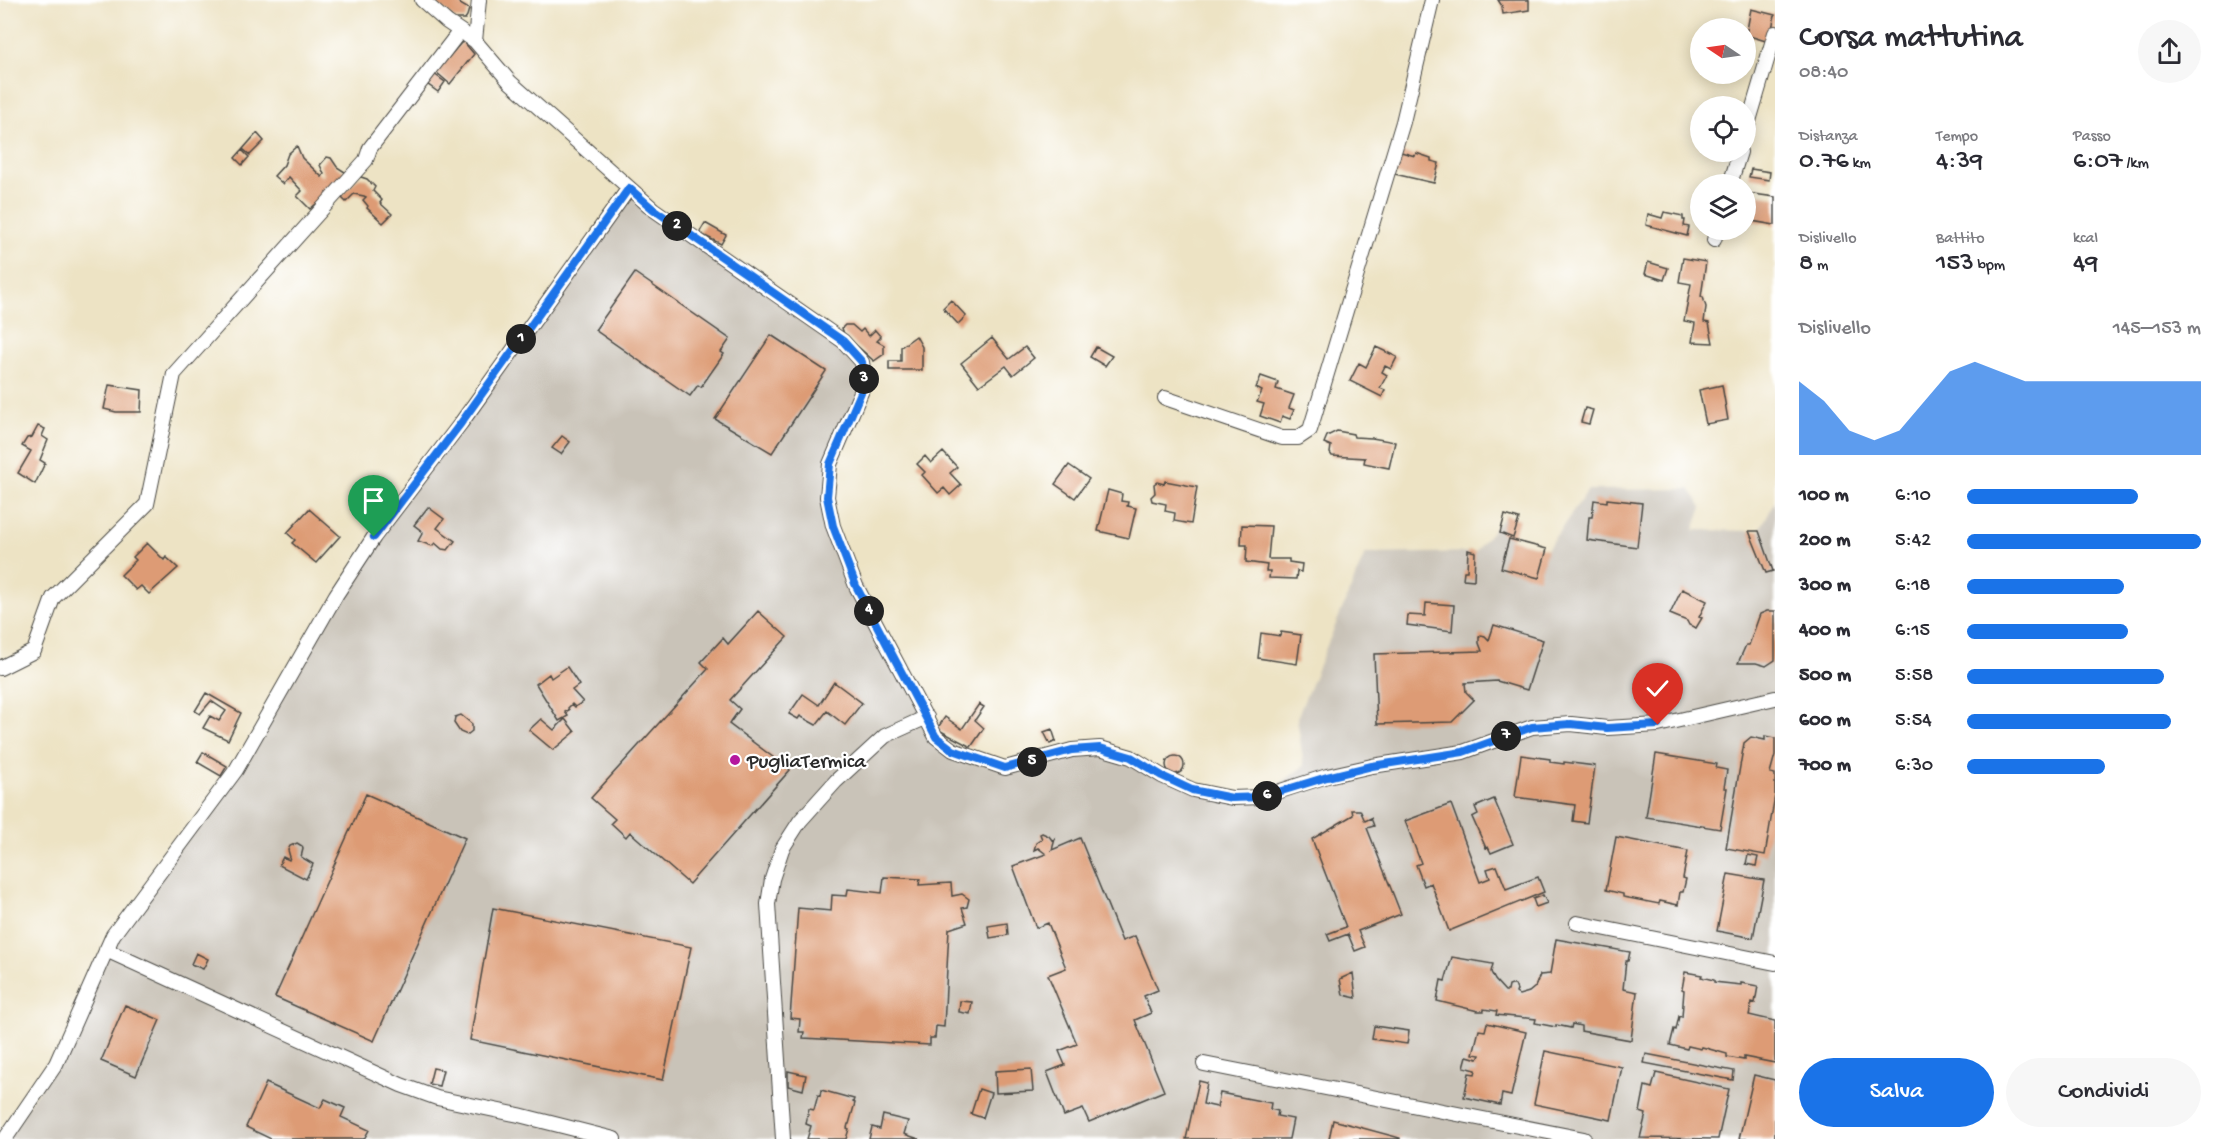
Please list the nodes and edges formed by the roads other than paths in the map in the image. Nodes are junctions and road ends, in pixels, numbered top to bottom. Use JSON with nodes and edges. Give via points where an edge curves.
{"nodes":[{"id":1,"x":422,"y":0,"type":"edge"},
{"id":2,"x":479,"y":0,"type":"edge"},
{"id":3,"x":1431,"y":0,"type":"edge"},
{"id":4,"x":459,"y":31,"type":"junction"},
{"id":5,"x":1775,"y":33,"type":"edge"},
{"id":6,"x":475,"y":41,"type":"junction"},
{"id":7,"x":1756,"y":97,"type":"edge"},
{"id":8,"x":629,"y":188,"type":"junction"},
{"id":9,"x":1165,"y":398,"type":"dead end"},
{"id":10,"x":0,"y":668,"type":"edge"},
{"id":11,"x":1775,"y":698,"type":"edge"},
{"id":12,"x":927,"y":717,"type":"junction"},
{"id":13,"x":1577,"y":923,"type":"dead end"},
{"id":14,"x":106,"y":950,"type":"junction"},
{"id":15,"x":1775,"y":963,"type":"edge"},
{"id":16,"x":1204,"y":1064,"type":"dead end"},
{"id":17,"x":5,"y":1139,"type":"edge"},
{"id":18,"x":614,"y":1139,"type":"edge"},
{"id":19,"x":783,"y":1139,"type":"edge"},
{"id":20,"x":1584,"y":1139,"type":"edge"}],
"edges":[{"from":1,"to":4,"type":"street"},
{"from":2,"to":6,"type":"street"},
{"from":3,"to":9,"type":"street","via":[[1403,122],[1310,430],[1298,438],[1282,438]]},
{"from":4,"to":6,"type":"street"},
{"from":4,"to":10,"type":"street","via":[[370,148],[366,160],[174,374],[147,504],[53,598],[34,651]]},
{"from":5,"to":7,"type":"street"},
{"from":6,"to":8,"type":"street","via":[[510,82]]},
{"from":8,"to":12,"type":"street","via":[[653,209],[843,341],[862,362],[865,383],[830,464],[827,497],[833,526],[856,586]]},
{"from":8,"to":14,"type":"street","via":[[374,537],[336,595],[236,771],[113,935]]},
{"from":11,"to":12,"type":"street","via":[[1658,725],[1532,727],[1463,752],[1372,766],[1262,797],[1232,798],[1192,790],[1131,757],[1100,748],[1072,750],[1005,768],[948,748],[936,737]]},
{"from":12,"to":19,"type":"street","via":[[885,736],[836,781],[800,821],[782,849],[768,904]]},
{"from":13,"to":15,"type":"street"},
{"from":14,"to":17,"type":"street","via":[[56,1064]]},
{"from":14,"to":18,"type":"street","via":[[401,1085],[437,1098]]},
{"from":16,"to":20,"type":"street"}]}
